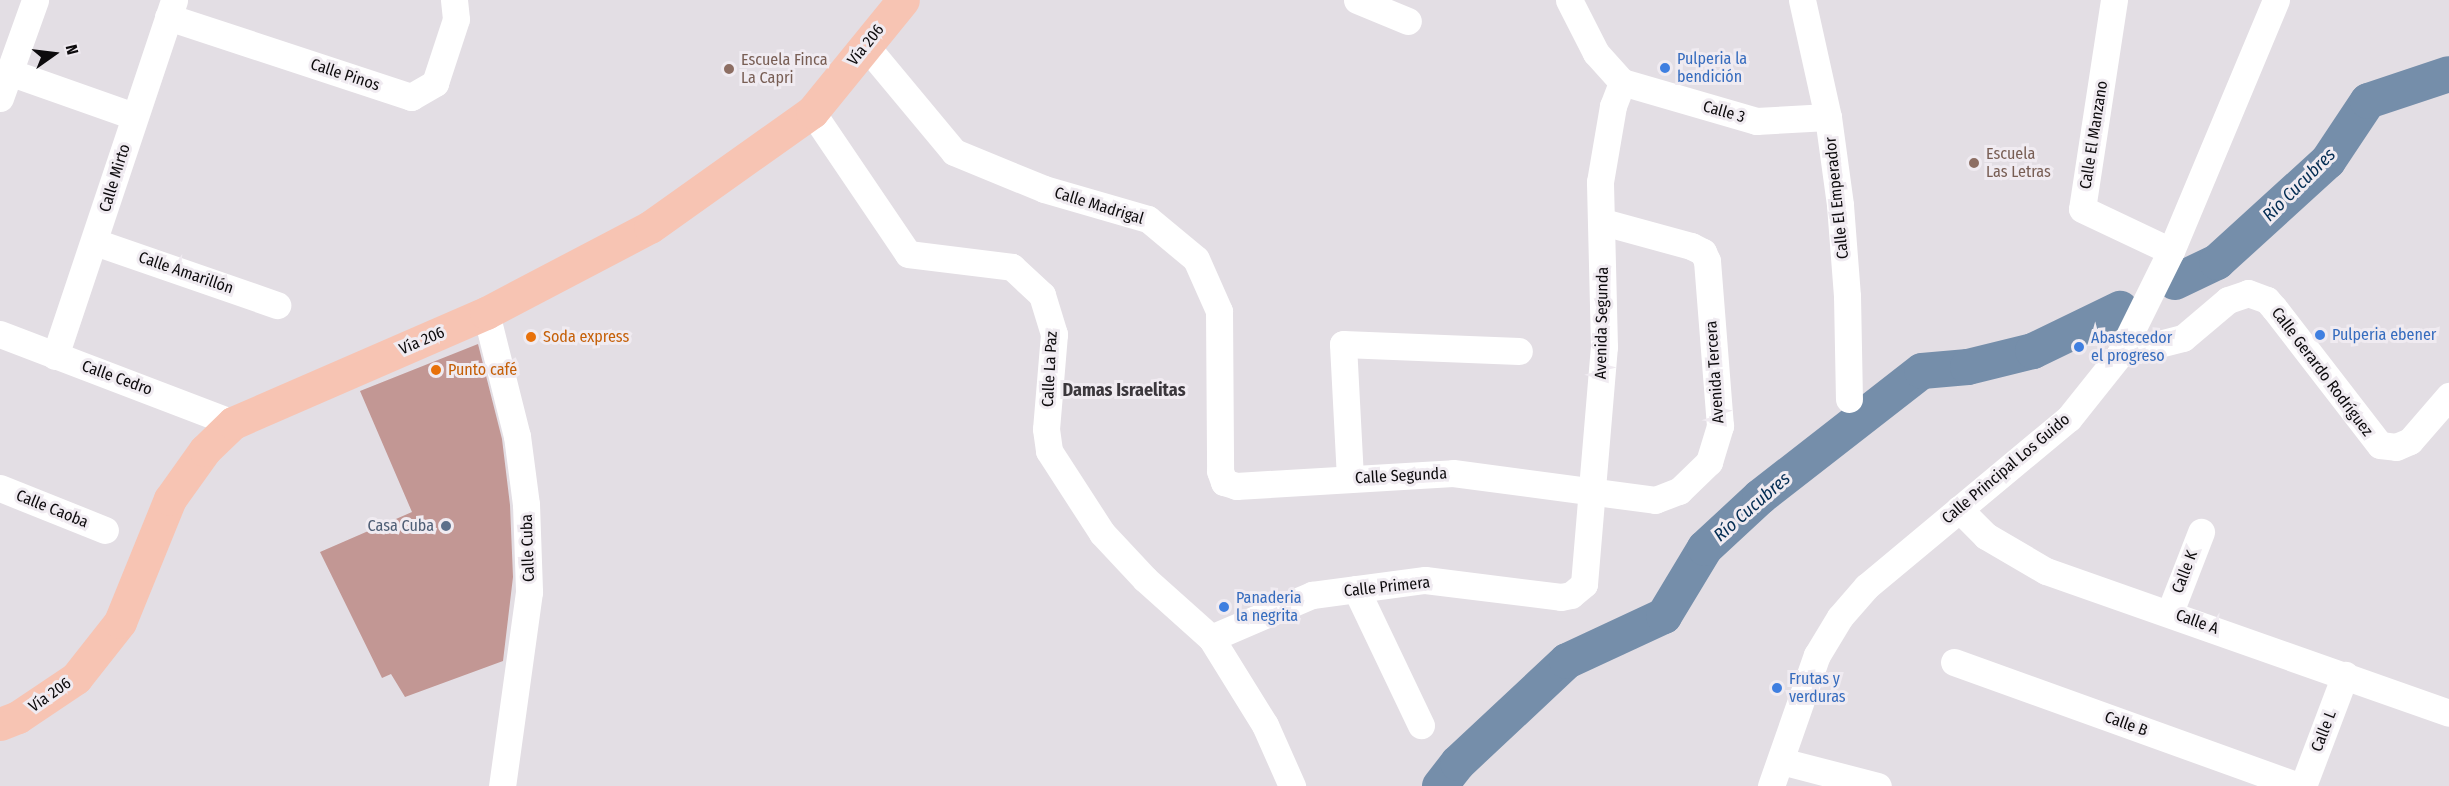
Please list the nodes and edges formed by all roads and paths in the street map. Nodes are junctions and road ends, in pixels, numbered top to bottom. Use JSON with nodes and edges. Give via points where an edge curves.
{"nodes":[{"id":1,"x":35,"y":0,"type":"edge"},
{"id":2,"x":454,"y":0,"type":"edge"},
{"id":3,"x":903,"y":0,"type":"edge"},
{"id":4,"x":1357,"y":0,"type":"edge"},
{"id":5,"x":1569,"y":0,"type":"edge"},
{"id":6,"x":1802,"y":0,"type":"edge"},
{"id":7,"x":2114,"y":0,"type":"edge"},
{"id":8,"x":2276,"y":0,"type":"edge"},
{"id":9,"x":171,"y":8,"type":"edge"},
{"id":10,"x":1408,"y":21,"type":"dead end"},
{"id":11,"x":866,"y":45,"type":"junction"},
{"id":12,"x":9,"y":72,"type":"junction"},
{"id":13,"x":1623,"y":82,"type":"junction"},
{"id":14,"x":0,"y":98,"type":"edge"},
{"id":15,"x":812,"y":112,"type":"junction"},
{"id":16,"x":134,"y":116,"type":"junction"},
{"id":17,"x":1828,"y":117,"type":"junction"},
{"id":18,"x":1604,"y":222,"type":"junction"},
{"id":19,"x":95,"y":242,"type":"junction"},
{"id":20,"x":2171,"y":250,"type":"junction"},
{"id":21,"x":278,"y":305,"type":"dead end"},
{"id":22,"x":486,"y":313,"type":"junction"},
{"id":23,"x":0,"y":334,"type":"edge"},
{"id":24,"x":1519,"y":351,"type":"dead end"},
{"id":25,"x":2120,"y":354,"type":"junction"},
{"id":26,"x":55,"y":356,"type":"junction"},
{"id":27,"x":2449,"y":396,"type":"edge"},
{"id":28,"x":1849,"y":399,"type":"dead end"},
{"id":29,"x":232,"y":423,"type":"junction"},
{"id":30,"x":1220,"y":471,"type":"joint"},
{"id":31,"x":1350,"y":478,"type":"junction"},
{"id":32,"x":0,"y":488,"type":"edge"},
{"id":33,"x":1590,"y":494,"type":"junction"},
{"id":34,"x":1959,"y":509,"type":"junction"},
{"id":35,"x":105,"y":530,"type":"dead end"},
{"id":36,"x":2201,"y":532,"type":"dead end"},
{"id":37,"x":1356,"y":589,"type":"junction"},
{"id":38,"x":1571,"y":595,"type":"joint"},
{"id":39,"x":2170,"y":612,"type":"junction"},
{"id":40,"x":1210,"y":638,"type":"junction"},
{"id":41,"x":1954,"y":662,"type":"dead end"},
{"id":42,"x":2345,"y":675,"type":"junction"},
{"id":43,"x":2449,"y":713,"type":"edge"},
{"id":44,"x":0,"y":724,"type":"edge"},
{"id":45,"x":1421,"y":725,"type":"dead end"},
{"id":46,"x":1780,"y":760,"type":"junction"},
{"id":47,"x":502,"y":786,"type":"edge"},
{"id":48,"x":1292,"y":786,"type":"edge"},
{"id":49,"x":1771,"y":786,"type":"edge"},
{"id":50,"x":1878,"y":786,"type":"edge"},
{"id":51,"x":2298,"y":786,"type":"edge"},
{"id":52,"x":2303,"y":786,"type":"edge"}],
"edges":[{"from":1,"to":12,"type":"street"},
{"from":2,"to":9,"type":"street","name":"Calle Pinos","via":[[456,19],[435,83],[411,97]]},
{"from":3,"to":11,"type":"main road","name":"Vía 206"},
{"from":4,"to":10,"type":"street"},
{"from":5,"to":13,"type":"street","via":[[1596,53]]},
{"from":6,"to":17,"type":"street","name":"Calle El Emperador"},
{"from":7,"to":20,"type":"street","name":"Calle El Manzano","via":[[2082,209]]},
{"from":8,"to":20,"type":"street","name":"Calle Principal Los Guido"},
{"from":9,"to":16,"type":"street","name":"Calle Mirto"},
{"from":11,"to":15,"type":"main road","name":"Vía 206"},
{"from":11,"to":30,"type":"street","name":"Calle Madrigal","via":[[954,152],[1044,189],[1148,219],[1196,259],[1219,311]]},
{"from":12,"to":14,"type":"street"},
{"from":12,"to":16,"type":"street"},
{"from":13,"to":17,"type":"street","name":"Calle 3","via":[[1756,121]]},
{"from":13,"to":18,"type":"street","name":"Avenida Segunda","via":[[1613,106],[1600,182]]},
{"from":15,"to":22,"type":"main road","name":"Vía 206","via":[[650,227]]},
{"from":15,"to":40,"type":"street","name":"Calle La Paz","via":[[908,254],[1012,267],[1042,295],[1054,334],[1046,429],[1049,451],[1102,533],[1145,579]]},
{"from":16,"to":19,"type":"street","name":"Calle Mirto"},
{"from":17,"to":28,"type":"street","name":"Calle El Emperador","via":[[1847,296]]},
{"from":18,"to":33,"type":"street","name":"Avenida Segunda","via":[[1604,347]]},
{"from":18,"to":33,"type":"street","name":"Avenida Tercera","via":[[1703,252],[1707,261],[1720,426],[1709,462],[1679,491],[1655,500]]},
{"from":19,"to":21,"type":"street","name":"Calle Amarillón"},
{"from":19,"to":26,"type":"street","name":"Calle Mirto"},
{"from":20,"to":25,"type":"street","name":"Calle Principal Los Guido"},
{"from":22,"to":29,"type":"main road","name":"Vía 206"},
{"from":22,"to":47,"type":"street","name":"Calle Cuba","via":[[517,436],[526,504],[530,592]]},
{"from":23,"to":26,"type":"street","name":"Calle Cedro"},
{"from":24,"to":31,"type":"street","via":[[1343,344]]},
{"from":25,"to":27,"type":"street","name":"Calle Gerardo Rodríguez","via":[[2183,338],[2228,300],[2248,293],[2267,300],[2274,308],[2380,445],[2396,447],[2410,441]]},
{"from":25,"to":34,"type":"street","name":"Calle Principal Los Guido","via":[[2069,418]]},
{"from":26,"to":29,"type":"street","name":"Calle Cedro"},
{"from":29,"to":44,"type":"main road","name":"Vía 206","via":[[205,450],[170,499],[120,622],[76,678],[18,717]]},
{"from":30,"to":31,"type":"street","name":"Calle Segunda","via":[[1224,482],[1236,486]]},
{"from":31,"to":33,"type":"street","name":"Calle Segunda","via":[[1453,473]]},
{"from":32,"to":35,"type":"street","name":"Calle Caoba"},
{"from":33,"to":38,"type":"street","name":"Avenida Segunda","via":[[1584,584]]},
{"from":34,"to":39,"type":"street","name":"Calle A","via":[[1986,536],[2046,571]]},
{"from":34,"to":46,"type":"street","name":"Calle Principal Los Guido","via":[[1866,587],[1840,617],[1817,655]]},
{"from":36,"to":39,"type":"street","name":"Calle K"},
{"from":37,"to":38,"type":"street","name":"Calle Primera","via":[[1425,580]]},
{"from":37,"to":40,"type":"street","name":"Calle Primera","via":[[1290,601]]},
{"from":37,"to":45,"type":"street"},
{"from":39,"to":42,"type":"street","name":"Calle A"},
{"from":40,"to":48,"type":"street","name":"Calle La Paz","via":[[1265,725]]},
{"from":41,"to":51,"type":"street","name":"Calle B"},
{"from":42,"to":43,"type":"street","name":"Calle A"},
{"from":42,"to":52,"type":"street","name":"Calle L"},
{"from":46,"to":49,"type":"street","name":"Calle Principal Los Guido"},
{"from":46,"to":50,"type":"street"}]}
